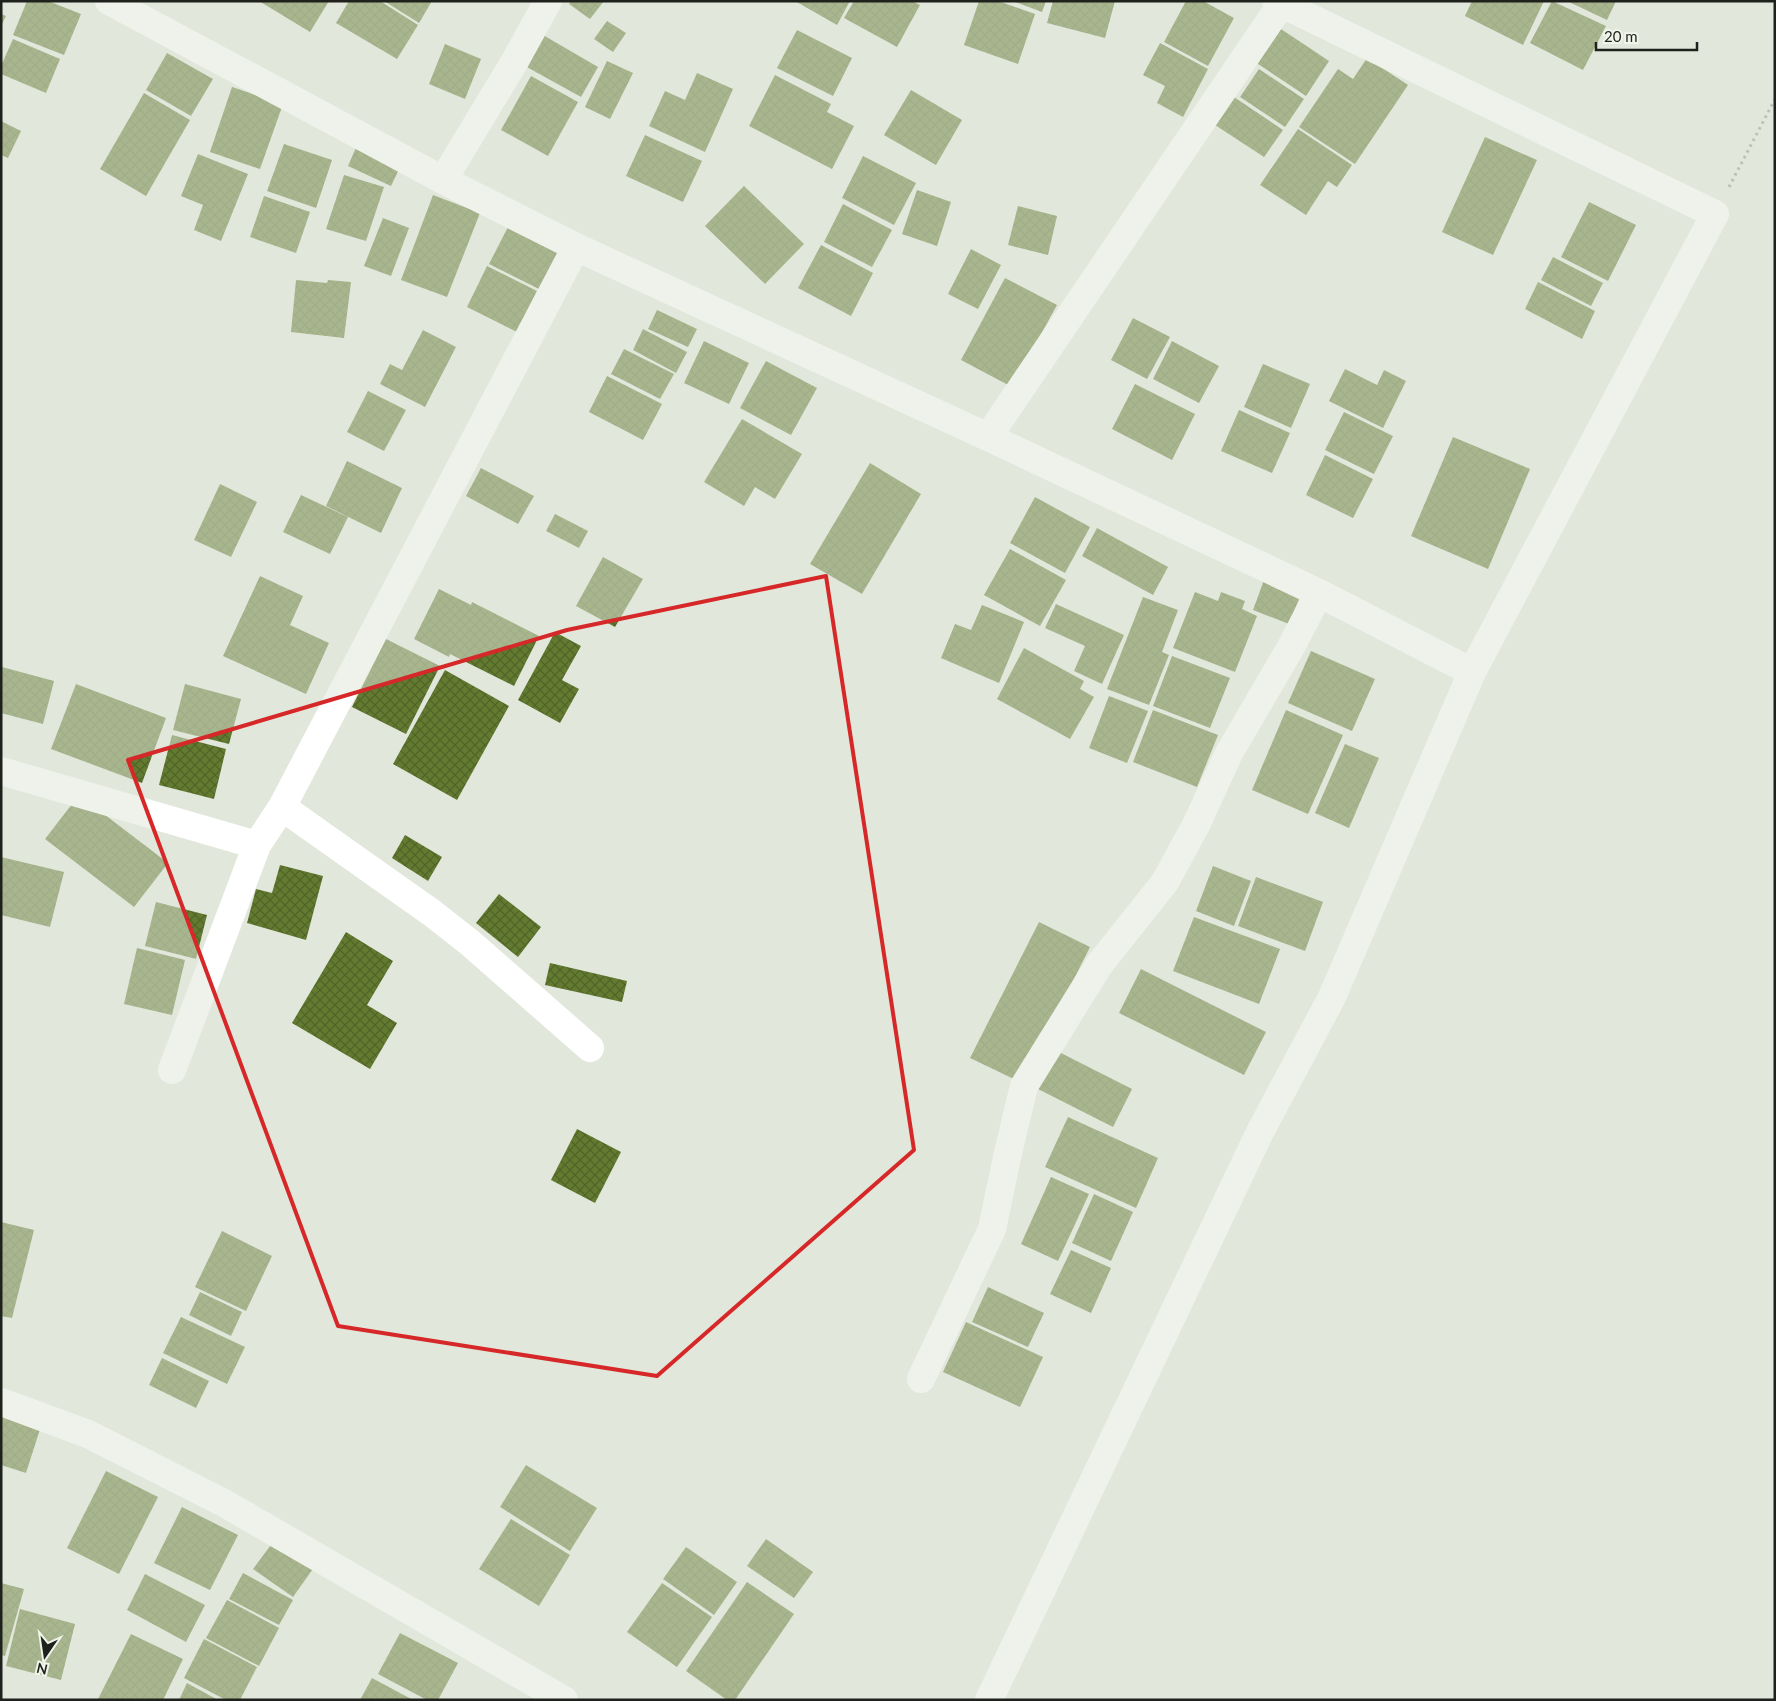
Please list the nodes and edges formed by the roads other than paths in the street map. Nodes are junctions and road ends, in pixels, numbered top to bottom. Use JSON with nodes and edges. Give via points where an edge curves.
{"nodes":[{"id":1,"x":109,"y":1,"type":"edge"},
{"id":2,"x":548,"y":1,"type":"edge"},
{"id":3,"x":1279,"y":2,"type":"edge"},
{"id":4,"x":443,"y":180,"type":"junction"},
{"id":5,"x":576,"y":247,"type":"junction"},
{"id":6,"x":988,"y":437,"type":"junction"},
{"id":7,"x":1319,"y":593,"type":"junction"},
{"id":8,"x":1472,"y":672,"type":"junction"},
{"id":9,"x":1,"y":771,"type":"edge"},
{"id":10,"x":282,"y":807,"type":"junction"},
{"id":11,"x":257,"y":845,"type":"junction"},
{"id":12,"x":590,"y":1048,"type":"dead end"},
{"id":13,"x":172,"y":1070,"type":"dead end"},
{"id":14,"x":920,"y":1379,"type":"dead end"},
{"id":15,"x":1,"y":1402,"type":"edge"},
{"id":16,"x":564,"y":1700,"type":"edge"},
{"id":17,"x":989,"y":1700,"type":"edge"}],
"edges":[{"from":1,"to":4,"type":"street"},
{"from":2,"to":4,"type":"street"},
{"from":3,"to":6,"type":"street"},
{"from":3,"to":8,"type":"street","via":[[1715,214]]},
{"from":4,"to":5,"type":"street"},
{"from":5,"to":6,"type":"street"},
{"from":5,"to":10,"type":"street"},
{"from":6,"to":7,"type":"street"},
{"from":7,"to":8,"type":"street"},
{"from":7,"to":14,"type":"street","via":[[1229,753],[1165,882],[1099,965],[1024,1086],[992,1229]]},
{"from":8,"to":17,"type":"street","via":[[1332,997],[1260,1132]]},
{"from":9,"to":11,"type":"street"},
{"from":10,"to":11,"type":"street"},
{"from":10,"to":12,"type":"street","via":[[432,912]]},
{"from":11,"to":13,"type":"street"},
{"from":15,"to":16,"type":"street","via":[[88,1434],[224,1503]]}]}
